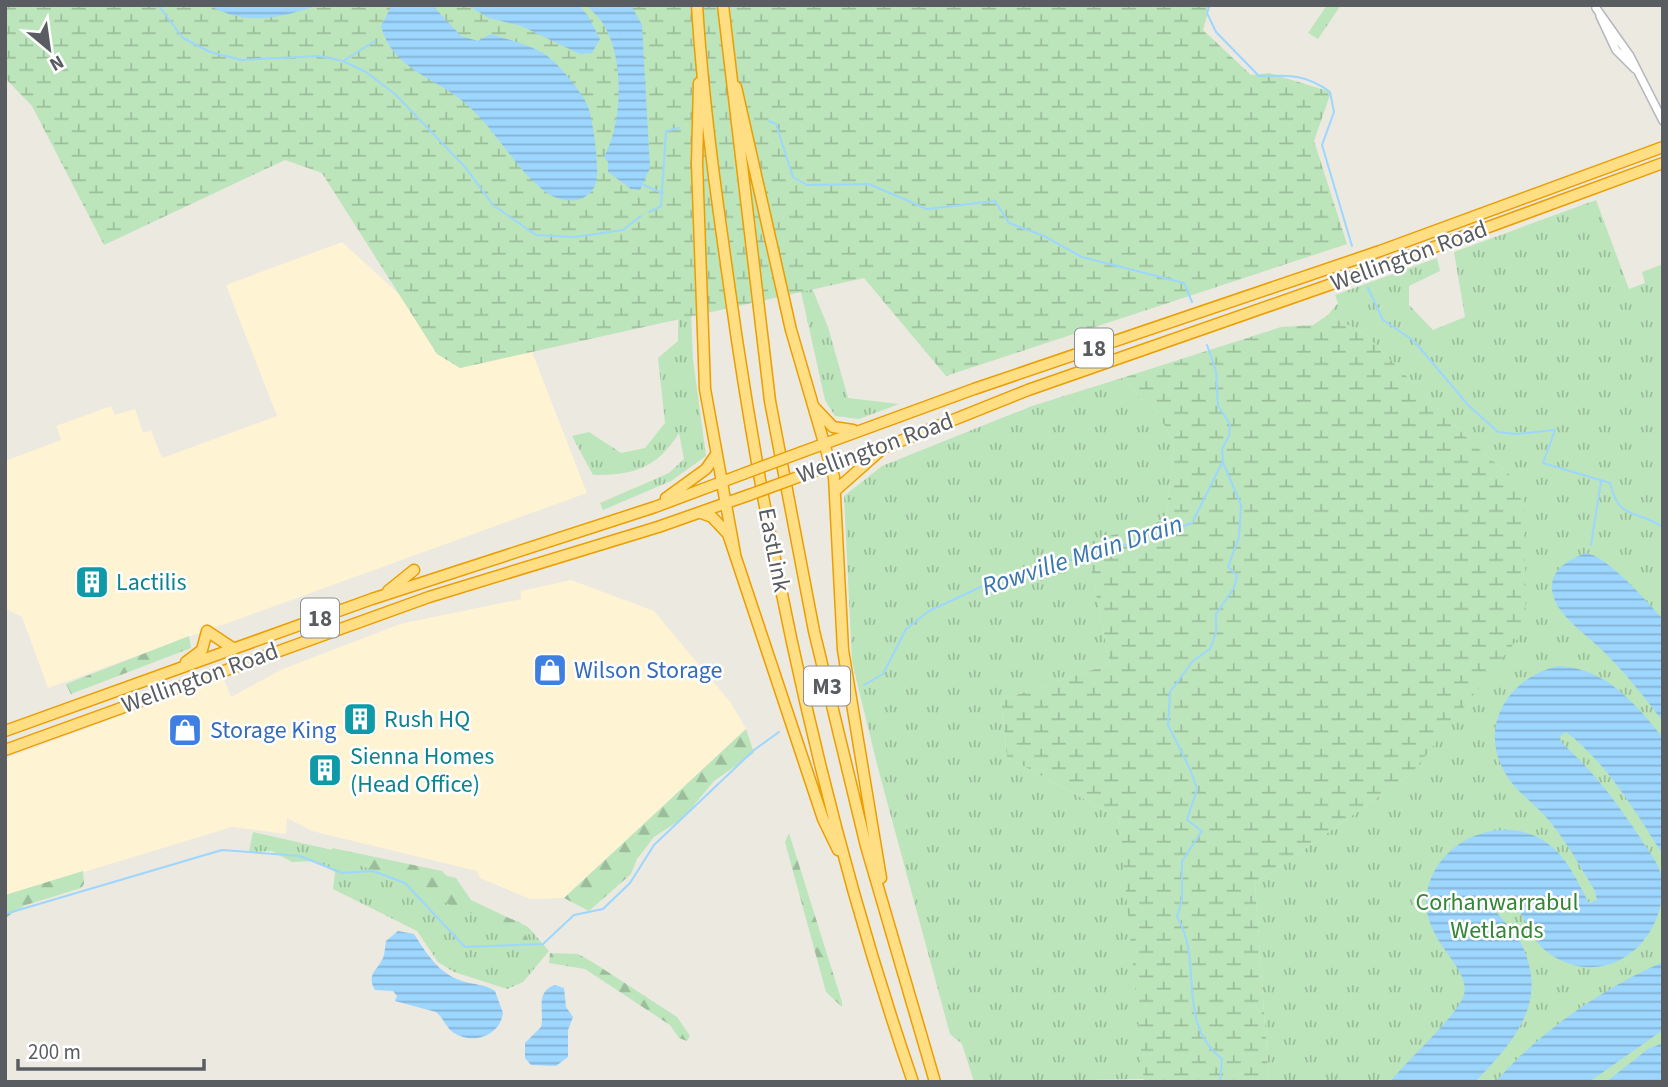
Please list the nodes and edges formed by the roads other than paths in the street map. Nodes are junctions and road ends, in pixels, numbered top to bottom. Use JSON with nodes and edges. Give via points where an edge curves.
{"nodes":[{"id":1,"x":697,"y":5,"type":"edge"},
{"id":2,"x":723,"y":5,"type":"edge"},
{"id":3,"x":1595,"y":7,"type":"edge"},
{"id":4,"x":725,"y":42,"type":"junction"},
{"id":5,"x":700,"y":55,"type":"junction"},
{"id":6,"x":1663,"y":121,"type":"edge"},
{"id":7,"x":1663,"y":147,"type":"edge"},
{"id":8,"x":1663,"y":163,"type":"edge"},
{"id":9,"x":1106,"y":344,"type":"junction"},
{"id":10,"x":1111,"y":360,"type":"junction"},
{"id":11,"x":810,"y":401,"type":"junction"},
{"id":12,"x":859,"y":431,"type":"junction"},
{"id":13,"x":822,"y":444,"type":"junction"},
{"id":14,"x":883,"y":448,"type":"junction"},
{"id":15,"x":806,"y":451,"type":"junction"},
{"id":16,"x":715,"y":455,"type":"junction"},
{"id":17,"x":829,"y":461,"type":"junction"},
{"id":18,"x":740,"y":475,"type":"junction"},
{"id":19,"x":721,"y":482,"type":"junction"},
{"id":20,"x":836,"y":490,"type":"junction"},
{"id":21,"x":726,"y":498,"type":"junction"},
{"id":22,"x":655,"y":507,"type":"junction"},
{"id":23,"x":701,"y":513,"type":"junction"},
{"id":24,"x":735,"y":554,"type":"junction"},
{"id":25,"x":414,"y":570,"type":"dead end"},
{"id":26,"x":424,"y":582,"type":"junction"},
{"id":27,"x":429,"y":597,"type":"junction"},
{"id":28,"x":372,"y":599,"type":"junction"},
{"id":29,"x":234,"y":649,"type":"junction"},
{"id":30,"x":216,"y":656,"type":"junction"},
{"id":31,"x":174,"y":670,"type":"junction"},
{"id":32,"x":221,"y":670,"type":"junction"},
{"id":33,"x":5,"y":731,"type":"edge"},
{"id":34,"x":5,"y":750,"type":"edge"},
{"id":35,"x":847,"y":869,"type":"junction"},
{"id":36,"x":884,"y":902,"type":"junction"},
{"id":37,"x":913,"y":1082,"type":"edge"},
{"id":38,"x":935,"y":1082,"type":"edge"}],
"edges":[{"from":1,"to":5,"type":"highway","name":"EastLink","number":"M3"},
{"from":2,"to":4,"type":"highway","name":"EastLink","number":"M3"},
{"from":3,"to":6,"type":"street","via":[[1616,50],[1638,72]]},
{"from":4,"to":11,"type":"highway"},
{"from":4,"to":36,"type":"highway","name":"EastLink","number":"M3","via":[[779,454],[814,631]]},
{"from":5,"to":16,"type":"highway","via":[[697,163],[705,389]]},
{"from":5,"to":35,"type":"highway","name":"EastLink","number":"M3","via":[[759,477],[792,645]]},
{"from":7,"to":9,"type":"highway","name":"Wellington Road","number":"18","via":[[1324,271]]},
{"from":8,"to":10,"type":"highway","name":"Wellington Road","number":"18"},
{"from":9,"to":10,"type":"highway"},
{"from":9,"to":12,"type":"highway","name":"Wellington Road","number":"18"},
{"from":10,"to":14,"type":"highway","name":"Wellington Road","number":"18"},
{"from":11,"to":12,"type":"highway","via":[[833,427]]},
{"from":11,"to":13,"type":"highway"},
{"from":12,"to":13,"type":"highway","name":"Wellington Road","number":"18"},
{"from":13,"to":15,"type":"highway","name":"Wellington Road","number":"18"},
{"from":13,"to":17,"type":"highway"},
{"from":14,"to":17,"type":"highway","name":"Wellington Road","number":"18"},
{"from":14,"to":20,"type":"highway"},
{"from":15,"to":17,"type":"highway"},
{"from":15,"to":18,"type":"highway","name":"Wellington Road","number":"18","bridge":true},
{"from":16,"to":19,"type":"highway"},
{"from":16,"to":22,"type":"highway","via":[[706,469]]},
{"from":17,"to":20,"type":"highway"},
{"from":17,"to":21,"type":"highway","name":"Wellington Road","bridge":true,"via":[[812,472],[746,496]]},
{"from":18,"to":19,"type":"highway","name":"Wellington Road","number":"18"},
{"from":18,"to":21,"type":"highway"},
{"from":19,"to":21,"type":"highway"},
{"from":19,"to":22,"type":"highway","name":"Wellington Road","number":"18"},
{"from":20,"to":36,"type":"highway","via":[[843,650]]},
{"from":21,"to":23,"type":"highway","name":"Wellington Road","number":"18"},
{"from":21,"to":24,"type":"highway"},
{"from":22,"to":26,"type":"highway","name":"Wellington Road","number":"18"},
{"from":23,"to":24,"type":"highway","via":[[720,524]]},
{"from":23,"to":27,"type":"highway","name":"Wellington Road","number":"18"},
{"from":24,"to":35,"type":"highway","via":[[823,819]]},
{"from":25,"to":28,"type":"highway"},
{"from":26,"to":27,"type":"highway"},
{"from":26,"to":28,"type":"highway","name":"Wellington Road","number":"18"},
{"from":27,"to":32,"type":"highway","name":"Wellington Road","number":"18"},
{"from":28,"to":29,"type":"highway","name":"Wellington Road","number":"18"},
{"from":29,"to":30,"type":"highway","name":"Wellington Road","number":"18"},
{"from":29,"to":31,"type":"highway","via":[[207,631],[201,650]]},
{"from":30,"to":31,"type":"highway","name":"Wellington Road","number":"18"},
{"from":30,"to":32,"type":"highway"},
{"from":31,"to":33,"type":"highway","name":"Wellington Road","number":"18"},
{"from":32,"to":34,"type":"highway","name":"Wellington Road","number":"18"},
{"from":35,"to":37,"type":"highway","name":"EastLink","number":"M3"},
{"from":36,"to":38,"type":"highway","name":"EastLink","number":"M3"}]}
